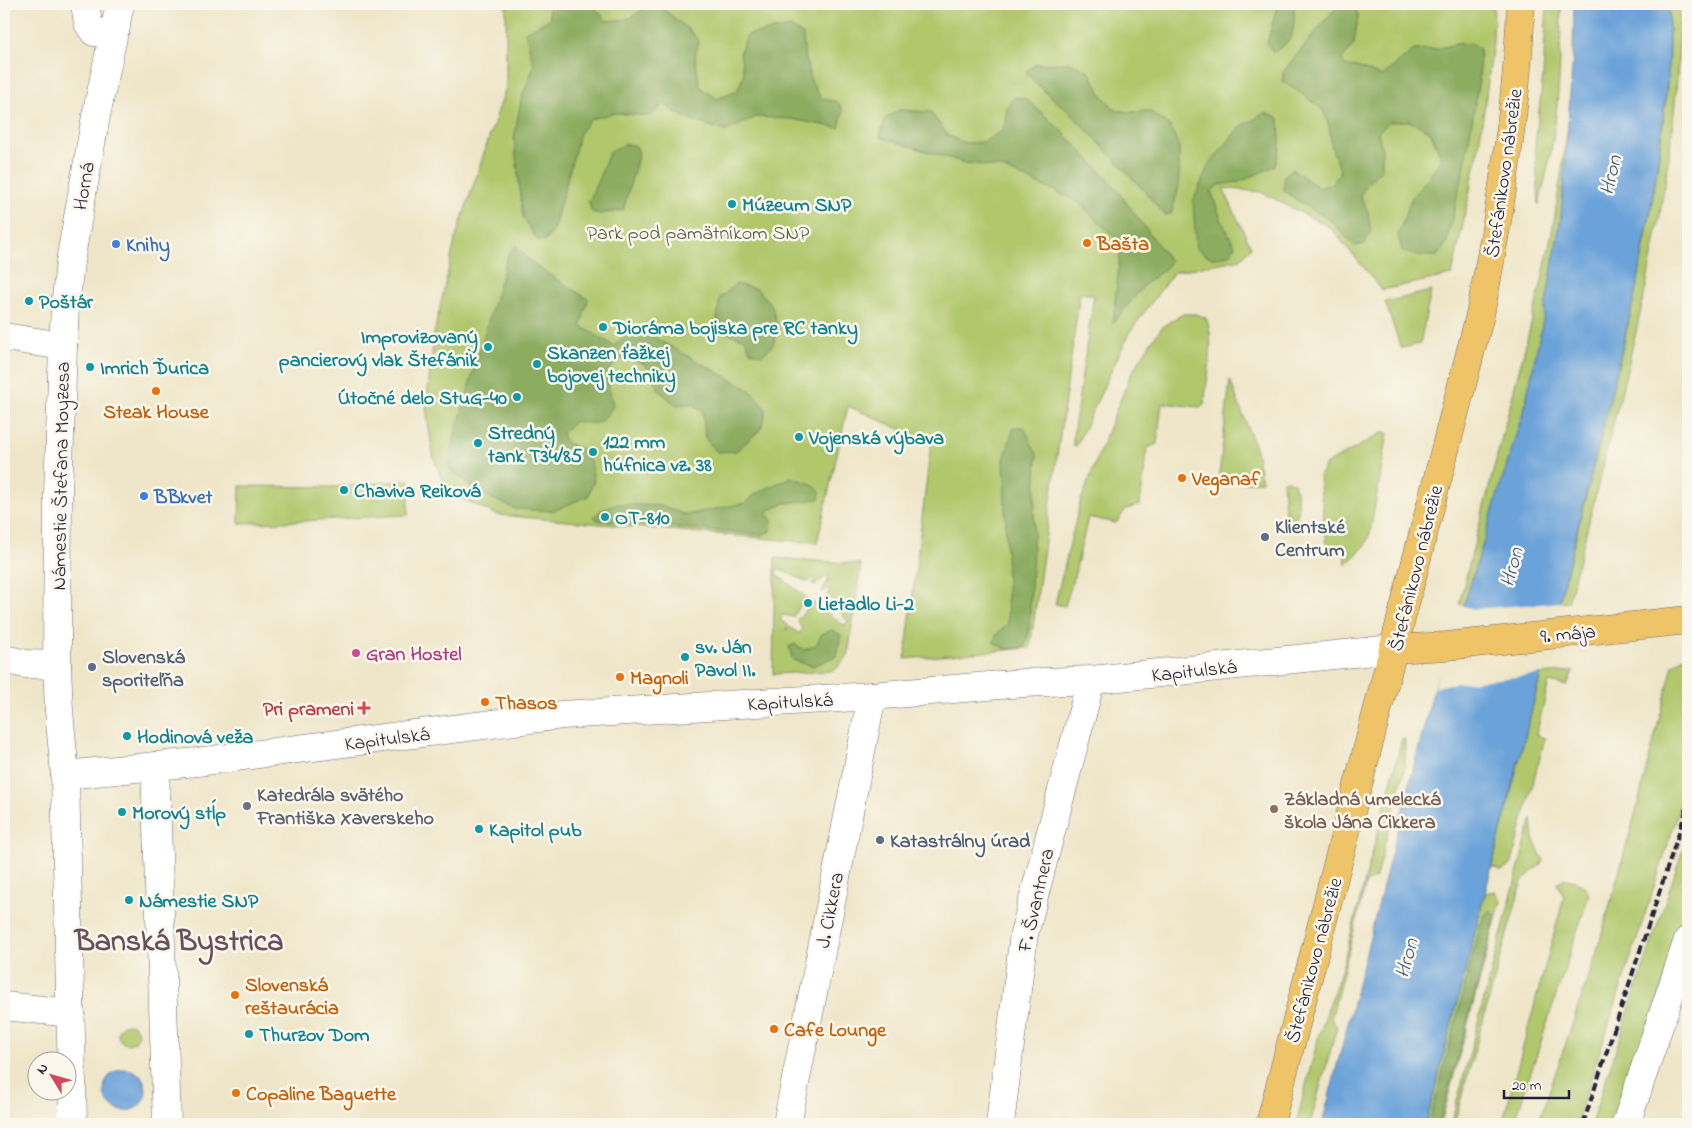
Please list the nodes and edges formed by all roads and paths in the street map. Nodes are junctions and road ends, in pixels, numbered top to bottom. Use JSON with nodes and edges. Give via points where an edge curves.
{"nodes":[{"id":1,"x":85,"y":4,"type":"edge"},
{"id":2,"x":1521,"y":4,"type":"edge"},
{"id":3,"x":118,"y":15,"type":"edge"},
{"id":4,"x":4,"y":337,"type":"edge"},
{"id":5,"x":63,"y":346,"type":"junction"},
{"id":6,"x":1688,"y":620,"type":"edge"},
{"id":7,"x":1393,"y":649,"type":"junction"},
{"id":8,"x":4,"y":659,"type":"edge"},
{"id":9,"x":57,"y":665,"type":"junction"},
{"id":10,"x":1091,"y":680,"type":"junction"},
{"id":11,"x":872,"y":696,"type":"junction"},
{"id":12,"x":155,"y":766,"type":"junction"},
{"id":13,"x":65,"y":775,"type":"junction"},
{"id":14,"x":1688,"y":940,"type":"edge"},
{"id":15,"x":4,"y":1006,"type":"edge"},
{"id":16,"x":71,"y":1013,"type":"junction"},
{"id":17,"x":73,"y":1124,"type":"edge"},
{"id":18,"x":166,"y":1124,"type":"edge"},
{"id":19,"x":787,"y":1124,"type":"edge"},
{"id":20,"x":1000,"y":1124,"type":"edge"},
{"id":21,"x":1270,"y":1124,"type":"edge"},
{"id":22,"x":1626,"y":1124,"type":"edge"}],
"edges":[{"from":1,"to":3,"type":"street","name":"Horná","via":[[88,23],[94,32],[106,33]]},
{"from":2,"to":7,"type":"main road","name":"Štefánikovo nábrežie","via":[[1508,155],[1488,277]]},
{"from":3,"to":5,"type":"street","name":"Horná","via":[[70,262]]},
{"from":4,"to":5,"type":"street","name":"Námestie Štefana Moyzesa"},
{"from":5,"to":9,"type":"street","name":"Námestie Štefana Moyzesa"},
{"from":6,"to":7,"type":"main road","name":"9. mája"},
{"from":7,"to":10,"type":"street","name":"Kapitulská"},
{"from":7,"to":21,"type":"main road","name":"Štefánikovo nábrežie"},
{"from":8,"to":9,"type":"street"},
{"from":9,"to":13,"type":"street","name":"Námestie Štefana Moyzesa"},
{"from":10,"to":11,"type":"street","name":"Kapitulská"},
{"from":10,"to":20,"type":"street","name":"F. Švantnera","via":[[1024,934]]},
{"from":11,"to":12,"type":"street","name":"Kapitulská","via":[[562,715]]},
{"from":11,"to":19,"type":"street","name":"J. Cikkera"},
{"from":12,"to":13,"type":"street"},
{"from":12,"to":18,"type":"street"},
{"from":13,"to":16,"type":"street"},
{"from":14,"to":22,"type":"street"},
{"from":15,"to":16,"type":"street"},
{"from":16,"to":17,"type":"street"}]}
